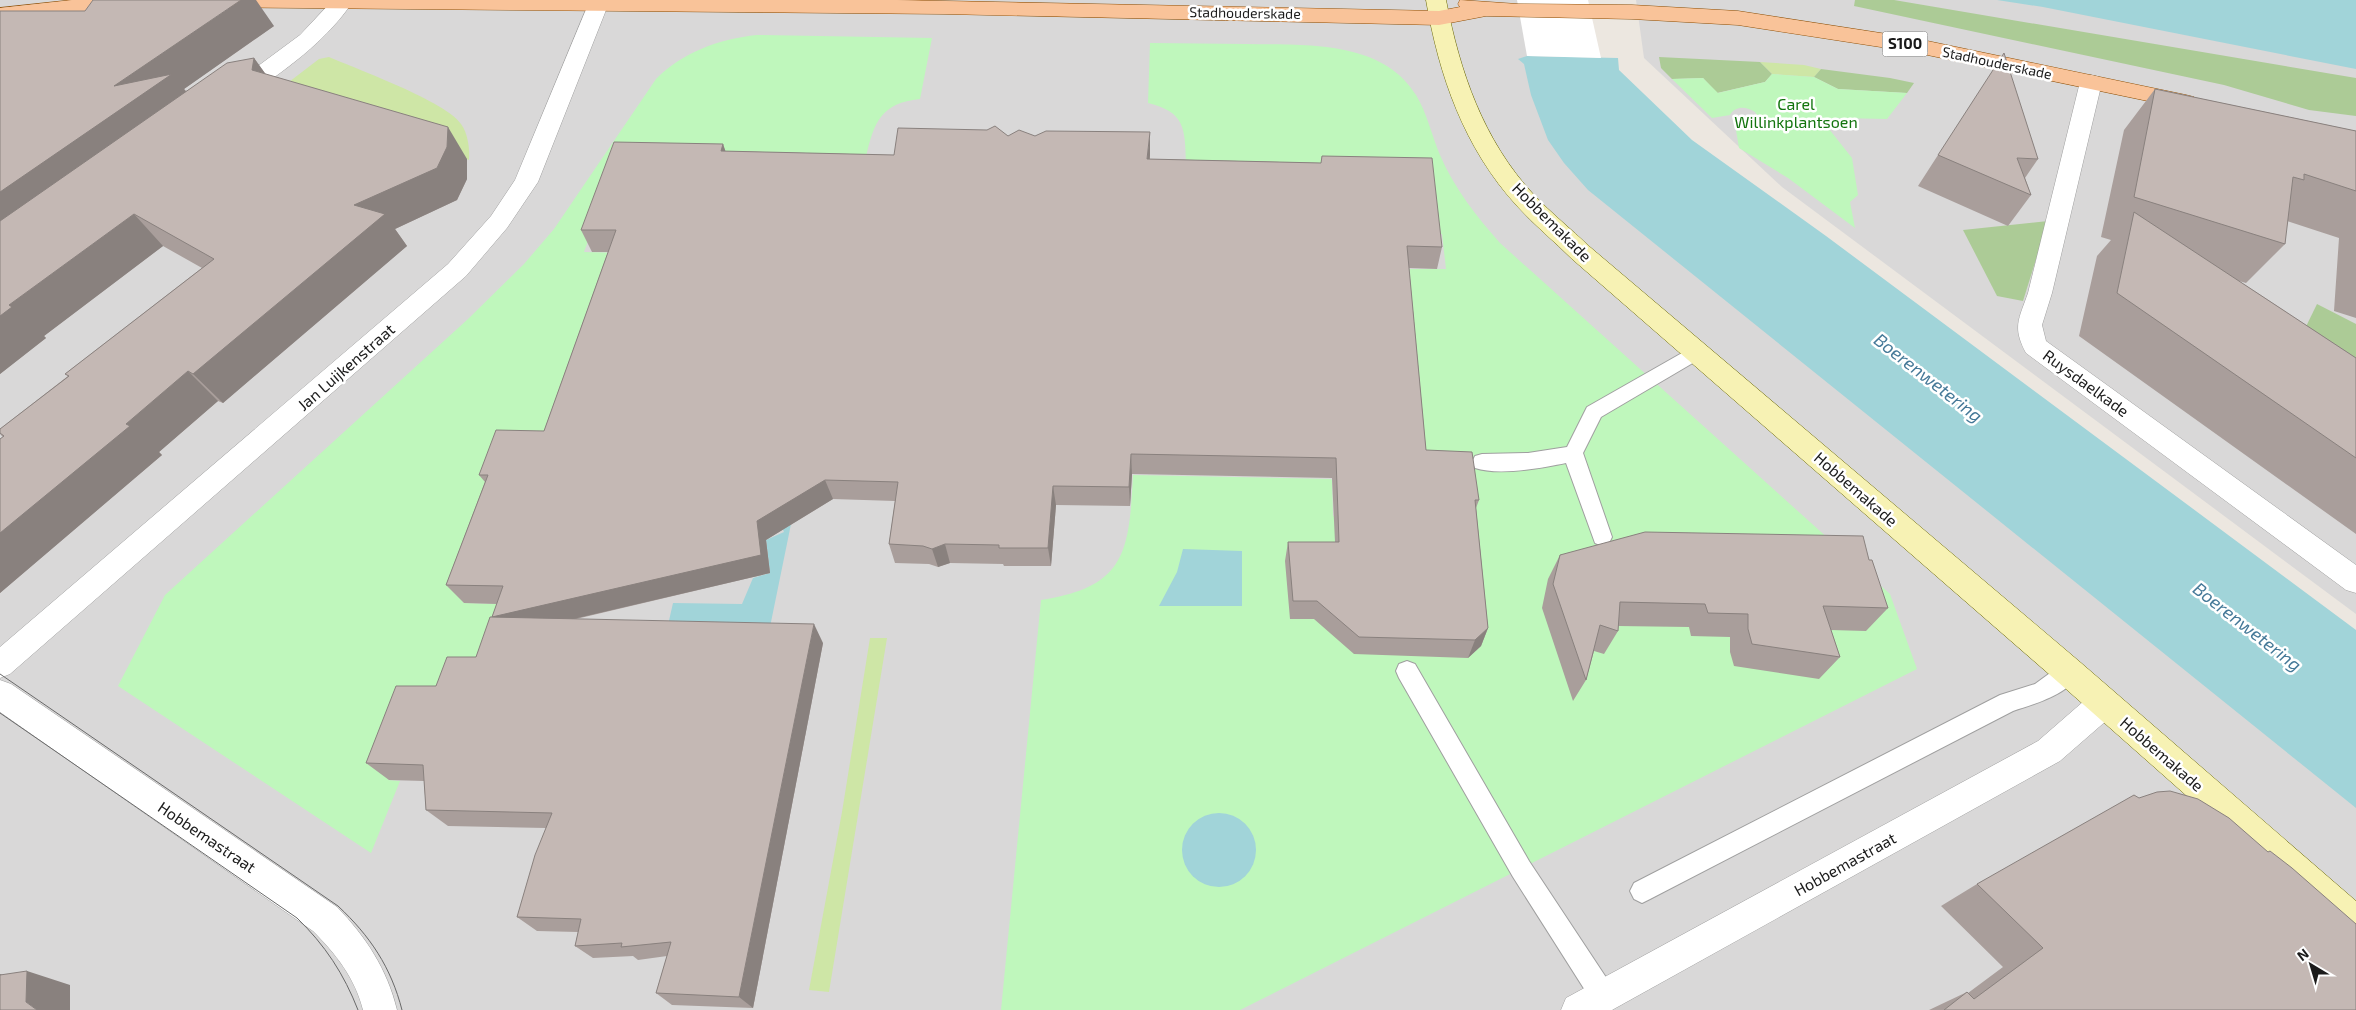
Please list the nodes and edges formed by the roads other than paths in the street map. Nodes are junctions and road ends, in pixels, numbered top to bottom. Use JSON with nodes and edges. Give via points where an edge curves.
{"nodes":[{"id":1,"x":21,"y":0,"type":"edge"},
{"id":2,"x":128,"y":0,"type":"edge"},
{"id":3,"x":193,"y":0,"type":"edge"},
{"id":4,"x":1452,"y":0,"type":"edge"},
{"id":5,"x":344,"y":1,"type":"edge"},
{"id":6,"x":599,"y":2,"type":"edge"},
{"id":7,"x":0,"y":4,"type":"edge"},
{"id":8,"x":1046,"y":5,"type":"edge"},
{"id":9,"x":1438,"y":9,"type":"edge"},
{"id":10,"x":1486,"y":9,"type":"junction"},
{"id":11,"x":0,"y":15,"type":"edge"},
{"id":12,"x":2091,"y":82,"type":"junction"},
{"id":13,"x":221,"y":104,"type":"edge"},
{"id":14,"x":2204,"y":106,"type":"edge"},
{"id":15,"x":1696,"y":352,"type":"junction"},
{"id":16,"x":1573,"y":453,"type":"junction"},
{"id":17,"x":1482,"y":462,"type":"dead end"},
{"id":18,"x":1602,"y":537,"type":"dead end"},
{"id":19,"x":2356,"y":581,"type":"edge"},
{"id":20,"x":0,"y":665,"type":"edge"},
{"id":21,"x":1407,"y":671,"type":"dead end"},
{"id":22,"x":2069,"y":672,"type":"junction"},
{"id":23,"x":0,"y":694,"type":"edge"},
{"id":24,"x":2103,"y":704,"type":"junction"},
{"id":25,"x":1642,"y":892,"type":"dead end"},
{"id":26,"x":2356,"y":923,"type":"edge"},
{"id":27,"x":1591,"y":1003,"type":"edge"},
{"id":28,"x":380,"y":1010,"type":"edge"}],
"edges":[{"from":1,"to":7,"type":"main road"},
{"from":2,"to":11,"type":"main road"},
{"from":3,"to":5,"type":"main road","name":"Stadhouderskade","number":"S100"},
{"from":4,"to":10,"type":"main road","name":"Stadhouderskade","number":"S100"},
{"from":5,"to":6,"type":"main road","name":"Stadhouderskade","number":"S100"},
{"from":5,"to":13,"type":"street","via":[[300,47]]},
{"from":6,"to":8,"type":"main road","name":"Stadhouderskade","number":"S100"},
{"from":6,"to":20,"type":"street","name":"Jan Luijkenstraat","via":[[526,182],[499,222],[457,270]]},
{"from":8,"to":9,"type":"main road","name":"Stadhouderskade","number":"S100"},
{"from":9,"to":10,"type":"main road","name":"Stadhouderskade","number":"S100"},
{"from":9,"to":15,"type":"main road","name":"Hobbemakade","via":[[1451,72],[1475,127],[1495,162],[1526,200],[1574,246]]},
{"from":10,"to":12,"type":"main road","name":"Stadhouderskade","number":"S100","via":[[1738,18],[1913,45]]},
{"from":12,"to":14,"type":"main road","name":"Stadhouderskade","number":"S100"},
{"from":12,"to":19,"type":"street","name":"Ruysdaelkade","via":[[2040,292],[2029,325],[2035,346]]},
{"from":15,"to":16,"type":"lane","via":[[1594,412]]},
{"from":15,"to":22,"type":"main road","name":"Hobbemakade"},
{"from":16,"to":17,"type":"lane","via":[[1549,460],[1519,463]]},
{"from":16,"to":18,"type":"lane"},
{"from":21,"to":27,"type":"lane","via":[[1511,853]]},
{"from":22,"to":24,"type":"main road","name":"Hobbemakade"},
{"from":22,"to":25,"type":"lane","via":[[2041,692],[2008,702]]},
{"from":23,"to":28,"type":"street","name":"Hobbemastraat","via":[[325,918],[356,954],[368,975]]},
{"from":24,"to":26,"type":"main road","name":"Hobbemakade"},
{"from":24,"to":27,"type":"street","name":"Hobbemastraat","via":[[2049,751]]}]}
